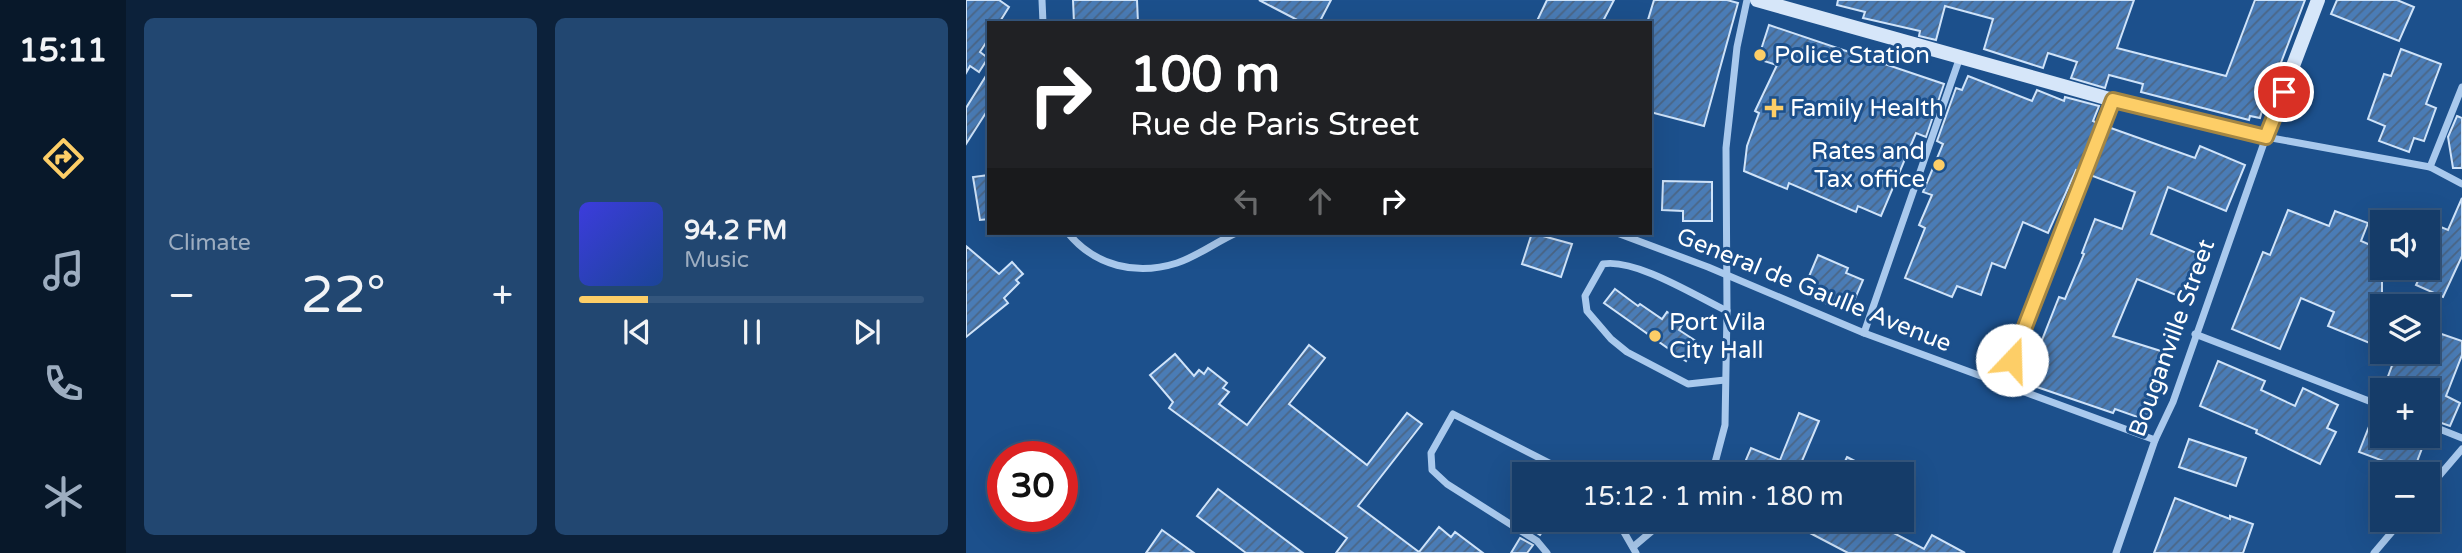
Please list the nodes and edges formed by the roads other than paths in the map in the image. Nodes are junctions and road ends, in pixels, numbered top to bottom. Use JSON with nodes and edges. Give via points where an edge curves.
{"nodes":[{"id":1,"x":1042,"y":0,"type":"edge"},
{"id":2,"x":1747,"y":0,"type":"edge"},
{"id":3,"x":1758,"y":0,"type":"edge"},
{"id":4,"x":2318,"y":0,"type":"edge"},
{"id":5,"x":1043,"y":21,"type":"edge"},
{"id":6,"x":1960,"y":57,"type":"junction"},
{"id":7,"x":2462,"y":87,"type":"edge"},
{"id":8,"x":2113,"y":100,"type":"junction"},
{"id":9,"x":2266,"y":137,"type":"junction"},
{"id":10,"x":2430,"y":167,"type":"junction"},
{"id":11,"x":2462,"y":184,"type":"edge"},
{"id":12,"x":1070,"y":235,"type":"edge"},
{"id":13,"x":1232,"y":235,"type":"edge"},
{"id":14,"x":1622,"y":235,"type":"edge"},
{"id":15,"x":1727,"y":275,"type":"junction"},
{"id":16,"x":1727,"y":311,"type":"junction"},
{"id":17,"x":1864,"y":333,"type":"junction"},
{"id":18,"x":2195,"y":334,"type":"junction"},
{"id":19,"x":1726,"y":380,"type":"junction"},
{"id":20,"x":2003,"y":385,"type":"junction"},
{"id":21,"x":2370,"y":402,"type":"edge"},
{"id":22,"x":2440,"y":429,"type":"edge"},
{"id":23,"x":2462,"y":438,"type":"edge"},
{"id":24,"x":2155,"y":440,"type":"junction"},
{"id":25,"x":2462,"y":449,"type":"edge"},
{"id":26,"x":1547,"y":462,"type":"edge"},
{"id":27,"x":1715,"y":462,"type":"edge"},
{"id":28,"x":2440,"y":475,"type":"edge"},
{"id":29,"x":1512,"y":525,"type":"edge"},
{"id":30,"x":1523,"y":532,"type":"edge"},
{"id":31,"x":1624,"y":532,"type":"edge"},
{"id":32,"x":1653,"y":532,"type":"edge"},
{"id":33,"x":2392,"y":532,"type":"edge"},
{"id":34,"x":1635,"y":550,"type":"edge"},
{"id":35,"x":1547,"y":553,"type":"edge"},
{"id":36,"x":2116,"y":553,"type":"edge"},
{"id":37,"x":2374,"y":553,"type":"edge"}],
"edges":[{"from":1,"to":5,"type":"street"},
{"from":2,"to":15,"type":"street","via":[[1726,148]]},
{"from":3,"to":6,"type":"street"},
{"from":4,"to":9,"type":"street"},
{"from":6,"to":8,"type":"street"},
{"from":6,"to":17,"type":"street"},
{"from":7,"to":10,"type":"street"},
{"from":8,"to":9,"type":"street"},
{"from":8,"to":20,"type":"street"},
{"from":9,"to":10,"type":"street"},
{"from":9,"to":18,"type":"street","name":"Bouganville Street"},
{"from":10,"to":11,"type":"street"},
{"from":12,"to":13,"type":"street","via":[[1105,263],[1136,269],[1178,263]]},
{"from":14,"to":15,"type":"street","name":"General de Gaulle Avenue"},
{"from":15,"to":16,"type":"street"},
{"from":15,"to":17,"type":"street","name":"General de Gaulle Avenue"},
{"from":16,"to":19,"type":"street"},
{"from":16,"to":19,"type":"street","via":[[1633,265],[1614,262],[1603,264],[1585,296],[1587,310],[1627,352],[1688,384]]},
{"from":17,"to":20,"type":"street","name":"General de Gaulle Avenue"},
{"from":18,"to":21,"type":"street"},
{"from":18,"to":24,"type":"street","name":"Bouganville Street"},
{"from":19,"to":27,"type":"street","via":[[1725,425]]},
{"from":20,"to":24,"type":"street","name":"General de Gaulle Avenue"},
{"from":22,"to":23,"type":"street"},
{"from":24,"to":36,"type":"street","name":"Bouganville Street"},
{"from":25,"to":28,"type":"street"},
{"from":26,"to":29,"type":"street","via":[[1453,414],[1431,453],[1432,470],[1447,484]]},
{"from":30,"to":35,"type":"street"},
{"from":31,"to":34,"type":"street"},
{"from":32,"to":34,"type":"street"},
{"from":33,"to":37,"type":"street"}]}
